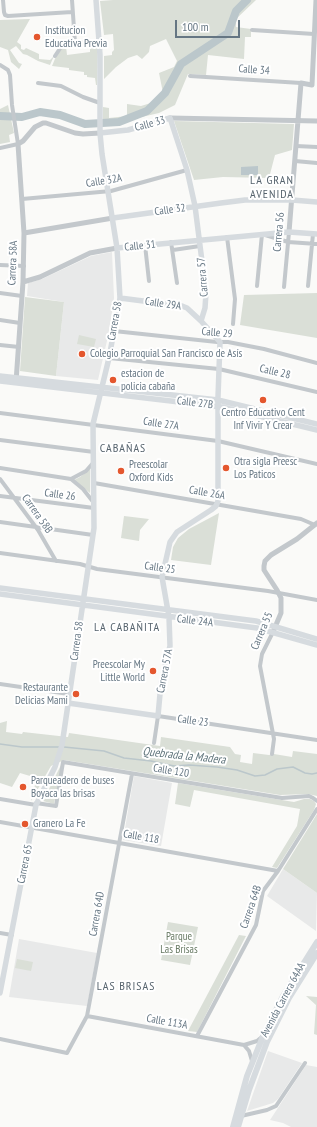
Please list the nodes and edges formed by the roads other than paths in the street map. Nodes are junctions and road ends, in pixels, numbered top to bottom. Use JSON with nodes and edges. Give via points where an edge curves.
{"nodes":[{"id":1,"x":3,"y":0,"type":"edge"},
{"id":2,"x":72,"y":0,"type":"edge"},
{"id":3,"x":96,"y":0,"type":"edge"},
{"id":4,"x":316,"y":0,"type":"edge"},
{"id":5,"x":72,"y":12,"type":"junction"},
{"id":6,"x":252,"y":30,"type":"dead end"},
{"id":7,"x":316,"y":34,"type":"edge"},
{"id":8,"x":99,"y":42,"type":"junction"},
{"id":9,"x":75,"y":43,"type":"junction"},
{"id":10,"x":55,"y":56,"type":"dead end"},
{"id":11,"x":0,"y":65,"type":"edge"},
{"id":12,"x":190,"y":76,"type":"dead end"},
{"id":13,"x":38,"y":83,"type":"dead end"},
{"id":14,"x":301,"y":83,"type":"junction"},
{"id":15,"x":315,"y":85,"type":"edge"},
{"id":16,"x":100,"y":102,"type":"junction"},
{"id":17,"x":170,"y":118,"type":"junction"},
{"id":18,"x":299,"y":120,"type":"junction"},
{"id":19,"x":317,"y":121,"type":"edge"},
{"id":20,"x":100,"y":133,"type":"junction"},
{"id":21,"x":18,"y":144,"type":"junction"},
{"id":22,"x":296,"y":146,"type":"junction"},
{"id":23,"x":317,"y":147,"type":"edge"},
{"id":24,"x":0,"y":148,"type":"edge"},
{"id":25,"x":295,"y":161,"type":"junction"},
{"id":26,"x":317,"y":163,"type":"edge"},
{"id":27,"x":187,"y":170,"type":"junction"},
{"id":28,"x":108,"y":191,"type":"junction"},
{"id":29,"x":22,"y":199,"type":"junction"},
{"id":30,"x":292,"y":200,"type":"junction"},
{"id":31,"x":317,"y":202,"type":"edge"},
{"id":32,"x":194,"y":206,"type":"junction"},
{"id":33,"x":113,"y":218,"type":"junction"},
{"id":34,"x":289,"y":232,"type":"junction"},
{"id":35,"x":24,"y":233,"type":"junction"},
{"id":36,"x":262,"y":234,"type":"junction"},
{"id":37,"x":315,"y":234,"type":"edge"},
{"id":38,"x":227,"y":237,"type":"junction"},
{"id":39,"x":199,"y":240,"type":"junction"},
{"id":40,"x":171,"y":242,"type":"junction"},
{"id":41,"x":288,"y":242,"type":"junction"},
{"id":42,"x":315,"y":244,"type":"edge"},
{"id":43,"x":145,"y":245,"type":"junction"},
{"id":44,"x":200,"y":246,"type":"junction"},
{"id":45,"x":117,"y":248,"type":"junction"},
{"id":46,"x":172,"y":250,"type":"junction"},
{"id":47,"x":0,"y":264,"type":"edge"},
{"id":48,"x":24,"y":266,"type":"junction"},
{"id":49,"x":149,"y":281,"type":"dead end"},
{"id":50,"x":23,"y":282,"type":"junction"},
{"id":51,"x":177,"y":283,"type":"dead end"},
{"id":52,"x":257,"y":286,"type":"dead end"},
{"id":53,"x":308,"y":286,"type":"dead end"},
{"id":54,"x":284,"y":287,"type":"dead end"},
{"id":55,"x":0,"y":293,"type":"edge"},
{"id":56,"x":22,"y":296,"type":"junction"},
{"id":57,"x":120,"y":298,"type":"junction"},
{"id":58,"x":0,"y":320,"type":"edge"},
{"id":59,"x":201,"y":321,"type":"junction"},
{"id":60,"x":20,"y":323,"type":"junction"},
{"id":61,"x":233,"y":324,"type":"dead end"},
{"id":62,"x":114,"y":331,"type":"junction"},
{"id":63,"x":220,"y":342,"type":"junction"},
{"id":64,"x":0,"y":345,"type":"edge"},
{"id":65,"x":19,"y":347,"type":"junction"},
{"id":66,"x":109,"y":358,"type":"junction"},
{"id":67,"x":317,"y":363,"type":"edge"},
{"id":68,"x":219,"y":369,"type":"junction"},
{"id":69,"x":0,"y":376,"type":"edge"},
{"id":70,"x":16,"y":380,"type":"junction"},
{"id":71,"x":0,"y":381,"type":"edge"},
{"id":72,"x":101,"y":389,"type":"junction"},
{"id":73,"x":317,"y":392,"type":"edge"},
{"id":74,"x":218,"y":400,"type":"junction"},
{"id":75,"x":218,"y":406,"type":"junction"},
{"id":76,"x":0,"y":413,"type":"edge"},
{"id":77,"x":93,"y":424,"type":"junction"},
{"id":78,"x":317,"y":424,"type":"edge"},
{"id":79,"x":317,"y":430,"type":"edge"},
{"id":80,"x":0,"y":440,"type":"edge"},
{"id":81,"x":218,"y":441,"type":"junction"},
{"id":82,"x":94,"y":452,"type":"junction"},
{"id":83,"x":94,"y":462,"type":"junction"},
{"id":84,"x":317,"y":464,"type":"edge"},
{"id":85,"x":0,"y":468,"type":"edge"},
{"id":86,"x":0,"y":479,"type":"edge"},
{"id":87,"x":71,"y":479,"type":"junction"},
{"id":88,"x":94,"y":483,"type":"junction"},
{"id":89,"x":0,"y":496,"type":"edge"},
{"id":90,"x":14,"y":498,"type":"junction"},
{"id":91,"x":217,"y":504,"type":"junction"},
{"id":92,"x":94,"y":506,"type":"junction"},
{"id":93,"x":0,"y":522,"type":"edge"},
{"id":94,"x":316,"y":524,"type":"edge"},
{"id":95,"x":36,"y":527,"type":"junction"},
{"id":96,"x":93,"y":535,"type":"junction"},
{"id":97,"x":0,"y":553,"type":"edge"},
{"id":98,"x":56,"y":561,"type":"junction"},
{"id":99,"x":87,"y":566,"type":"junction"},
{"id":100,"x":162,"y":577,"type":"junction"},
{"id":101,"x":0,"y":588,"type":"edge"},
{"id":102,"x":279,"y":593,"type":"junction"},
{"id":103,"x":0,"y":594,"type":"edge"},
{"id":104,"x":317,"y":600,"type":"edge"},
{"id":105,"x":82,"y":602,"type":"junction"},
{"id":106,"x":168,"y":610,"type":"junction"},
{"id":107,"x":169,"y":617,"type":"junction"},
{"id":108,"x":274,"y":629,"type":"junction"},
{"id":109,"x":317,"y":639,"type":"edge"},
{"id":110,"x":317,"y":645,"type":"edge"},
{"id":111,"x":0,"y":684,"type":"edge"},
{"id":112,"x":69,"y":694,"type":"junction"},
{"id":113,"x":68,"y":703,"type":"junction"},
{"id":114,"x":158,"y":716,"type":"junction"},
{"id":115,"x":273,"y":733,"type":"junction"},
{"id":116,"x":64,"y":735,"type":"joint"},
{"id":117,"x":317,"y":740,"type":"edge"},
{"id":118,"x":154,"y":743,"type":"dead end"},
{"id":119,"x":272,"y":754,"type":"dead end"},
{"id":120,"x":132,"y":774,"type":"junction"},
{"id":121,"x":0,"y":799,"type":"edge"},
{"id":122,"x":317,"y":802,"type":"edge"},
{"id":123,"x":36,"y":804,"type":"junction"},
{"id":124,"x":317,"y":809,"type":"edge"},
{"id":125,"x":0,"y":822,"type":"edge"},
{"id":126,"x":32,"y":827,"type":"junction"},
{"id":127,"x":119,"y":842,"type":"junction"},
{"id":128,"x":278,"y":871,"type":"junction"},
{"id":129,"x":0,"y":933,"type":"edge"},
{"id":130,"x":12,"y":935,"type":"junction"},
{"id":131,"x":317,"y":942,"type":"edge"},
{"id":132,"x":316,"y":957,"type":"edge"},
{"id":133,"x":0,"y":994,"type":"edge"},
{"id":134,"x":87,"y":1016,"type":"junction"},
{"id":135,"x":197,"y":1036,"type":"junction"},
{"id":136,"x":263,"y":1036,"type":"junction"},
{"id":137,"x":0,"y":1039,"type":"edge"},
{"id":138,"x":244,"y":1045,"type":"junction"},
{"id":139,"x":255,"y":1062,"type":"junction"},
{"id":140,"x":305,"y":1064,"type":"dead end"},
{"id":141,"x":241,"y":1116,"type":"junction"},
{"id":142,"x":232,"y":1127,"type":"edge"},
{"id":143,"x":238,"y":1127,"type":"edge"}],
"edges":[{"from":1,"to":5,"type":"street","via":[[4,12],[8,16]]},
{"from":2,"to":5,"type":"street"},
{"from":3,"to":8,"type":"main road","name":"Carrera 58"},
{"from":4,"to":7,"type":"street"},
{"from":5,"to":9,"type":"street"},
{"from":6,"to":7,"type":"street"},
{"from":7,"to":15,"type":"street"},
{"from":8,"to":9,"type":"street"},
{"from":8,"to":16,"type":"main road","name":"Carrera 58"},
{"from":9,"to":10,"type":"street","via":[[61,47]]},
{"from":11,"to":21,"type":"street","via":[[8,70],[10,75]]},
{"from":12,"to":14,"type":"street","name":"Calle 34"},
{"from":13,"to":16,"type":"street","via":[[61,86]]},
{"from":14,"to":15,"type":"street","name":"Calle 34"},
{"from":14,"to":18,"type":"street","name":"Carrera 56"},
{"from":16,"to":20,"type":"main road","name":"Carrera 58"},
{"from":17,"to":18,"type":"street","name":"Calle 33"},
{"from":17,"to":20,"type":"main road","name":"Calle 33","via":[[128,130]]},
{"from":17,"to":27,"type":"main road","name":"Carrera 57"},
{"from":18,"to":19,"type":"street","name":"Calle 33"},
{"from":18,"to":22,"type":"street","name":"Carrera 56"},
{"from":20,"to":21,"type":"street","name":"Calle 33","via":[[75,133],[43,123],[35,127]]},
{"from":20,"to":28,"type":"main road","name":"Carrera 58"},
{"from":21,"to":24,"type":"street"},
{"from":21,"to":29,"type":"street","name":"Carrera 58A"},
{"from":22,"to":23,"type":"street"},
{"from":22,"to":25,"type":"street","name":"Carrera 56"},
{"from":25,"to":26,"type":"street"},
{"from":25,"to":30,"type":"street","name":"Carrera 56"},
{"from":27,"to":28,"type":"street","name":"Calle 32A"},
{"from":27,"to":32,"type":"main road","name":"Carrera 57"},
{"from":28,"to":29,"type":"street","name":"Calle 32A"},
{"from":28,"to":33,"type":"main road","name":"Carrera 58"},
{"from":29,"to":35,"type":"street","name":"Carrera 58A"},
{"from":30,"to":31,"type":"main road","name":"Calle 32"},
{"from":30,"to":32,"type":"main road","name":"Calle 32","via":[[245,200]]},
{"from":30,"to":34,"type":"street","name":"Carrera 56"},
{"from":32,"to":33,"type":"main road","name":"Calle 32"},
{"from":32,"to":39,"type":"main road","name":"Carrera 57"},
{"from":33,"to":35,"type":"street","name":"Calle 32"},
{"from":33,"to":45,"type":"main road","name":"Carrera 58"},
{"from":34,"to":36,"type":"main road","name":"Calle 31"},
{"from":34,"to":37,"type":"main road","name":"Calle 31"},
{"from":34,"to":41,"type":"street","name":"Carrera 56"},
{"from":35,"to":48,"type":"street","name":"Carrera 58A"},
{"from":36,"to":38,"type":"main road","name":"Calle 31"},
{"from":36,"to":41,"type":"street","name":"Calle 31"},
{"from":36,"to":52,"type":"street"},
{"from":37,"to":42,"type":"street"},
{"from":38,"to":39,"type":"main road","name":"Calle 31"},
{"from":38,"to":61,"type":"street","via":[[236,299]]},
{"from":39,"to":40,"type":"main road","name":"Calle 31"},
{"from":39,"to":44,"type":"main road","name":"Carrera 57"},
{"from":40,"to":43,"type":"main road","name":"Calle 31"},
{"from":40,"to":46,"type":"street"},
{"from":41,"to":42,"type":"street","name":"Calle 31"},
{"from":41,"to":54,"type":"street","name":"Carrera 56"},
{"from":42,"to":53,"type":"street"},
{"from":43,"to":45,"type":"main road","name":"Calle 31"},
{"from":43,"to":49,"type":"street"},
{"from":44,"to":46,"type":"street","name":"Calle 31"},
{"from":44,"to":59,"type":"main road","name":"Carrera 57","via":[[206,293]]},
{"from":45,"to":50,"type":"street","name":"Calle 31","via":[[90,253],[40,277]]},
{"from":45,"to":57,"type":"main road","name":"Carrera 58"},
{"from":46,"to":51,"type":"street"},
{"from":47,"to":48,"type":"street"},
{"from":48,"to":50,"type":"street","name":"Carrera 58A"},
{"from":50,"to":56,"type":"street","name":"Carrera 58A"},
{"from":55,"to":56,"type":"street"},
{"from":56,"to":60,"type":"street","name":"Carrera 58A"},
{"from":57,"to":59,"type":"main road","name":"Calle 29A","via":[[182,306]]},
{"from":57,"to":62,"type":"main road","name":"Carrera 58"},
{"from":58,"to":60,"type":"street"},
{"from":59,"to":63,"type":"main road"},
{"from":60,"to":65,"type":"street","name":"Carrera 58A"},
{"from":62,"to":63,"type":"street","name":"Calle 29"},
{"from":62,"to":66,"type":"main road","name":"Carrera 58"},
{"from":63,"to":67,"type":"street","name":"Calle 29","via":[[264,349]]},
{"from":63,"to":68,"type":"main road"},
{"from":64,"to":65,"type":"street"},
{"from":65,"to":70,"type":"street","name":"Carrera 58A"},
{"from":66,"to":68,"type":"street","name":"Calle 28"},
{"from":66,"to":72,"type":"main road","name":"Carrera 58"},
{"from":68,"to":73,"type":"street","name":"Calle 28"},
{"from":68,"to":74,"type":"main road"},
{"from":69,"to":70,"type":"main road","name":"Calle 27B"},
{"from":70,"to":71,"type":"main road","name":"Calle 27B"},
{"from":70,"to":72,"type":"main road","name":"Calle 27B"},
{"from":72,"to":74,"type":"main road","name":"Calle 27B"},
{"from":72,"to":75,"type":"main road","name":"Calle 27B"},
{"from":72,"to":77,"type":"main road","name":"Carrera 58"},
{"from":74,"to":75,"type":"main road"},
{"from":74,"to":78,"type":"main road","name":"Calle 27B"},
{"from":75,"to":79,"type":"main road","name":"Calle 27B"},
{"from":75,"to":81,"type":"main road"},
{"from":76,"to":77,"type":"street","name":"Calle 27A"},
{"from":77,"to":81,"type":"street","name":"Calle 27A"},
{"from":77,"to":82,"type":"main road","name":"Carrera 58"},
{"from":80,"to":82,"type":"street"},
{"from":81,"to":84,"type":"street","name":"Calle 27A"},
{"from":81,"to":91,"type":"main road"},
{"from":82,"to":83,"type":"main road","name":"Carrera 58"},
{"from":83,"to":87,"type":"street","via":[[86,471]]},
{"from":83,"to":88,"type":"main road","name":"Carrera 58"},
{"from":85,"to":87,"type":"street"},
{"from":86,"to":90,"type":"street","name":"Carrera 58B"},
{"from":87,"to":92,"type":"street","via":[[83,489]]},
{"from":88,"to":91,"type":"street","name":"Calle 26A"},
{"from":88,"to":92,"type":"main road","name":"Carrera 58"},
{"from":89,"to":90,"type":"street","name":"Calle 26"},
{"from":90,"to":92,"type":"street","name":"Calle 26"},
{"from":90,"to":95,"type":"street","name":"Carrera 58B"},
{"from":91,"to":94,"type":"street","name":"Calle 26A"},
{"from":91,"to":100,"type":"main road","name":"Carrera 57A","via":[[174,535]]},
{"from":92,"to":96,"type":"main road","name":"Carrera 58"},
{"from":93,"to":95,"type":"street"},
{"from":94,"to":102,"type":"street","name":"Carrera 55","via":[[265,562],[264,570]]},
{"from":95,"to":96,"type":"street"},
{"from":95,"to":98,"type":"street","name":"Carrera 58B"},
{"from":96,"to":99,"type":"main road","name":"Carrera 58"},
{"from":97,"to":98,"type":"street","name":"Calle 25"},
{"from":98,"to":99,"type":"street","name":"Calle 25"},
{"from":99,"to":100,"type":"street","name":"Calle 25"},
{"from":99,"to":105,"type":"main road","name":"Carrera 58"},
{"from":100,"to":102,"type":"street","name":"Calle 25"},
{"from":100,"to":106,"type":"main road","name":"Carrera 57A"},
{"from":101,"to":105,"type":"main road","name":"Calle 24A"},
{"from":102,"to":104,"type":"street","name":"Calle 25"},
{"from":102,"to":108,"type":"street","name":"Carrera 55","via":[[282,606]]},
{"from":103,"to":105,"type":"main road","name":"Calle 24A"},
{"from":105,"to":106,"type":"main road","name":"Calle 24A"},
{"from":105,"to":107,"type":"main road","name":"Calle 24A"},
{"from":105,"to":112,"type":"main road","name":"Carrera 58"},
{"from":106,"to":107,"type":"main road","name":"Carrera 57A"},
{"from":106,"to":108,"type":"main road","name":"Calle 24A","via":[[251,620]]},
{"from":107,"to":108,"type":"main road","name":"Calle 24A"},
{"from":107,"to":114,"type":"main road","name":"Carrera 57A","via":[[170,646],[161,683]]},
{"from":108,"to":109,"type":"main road","name":"Calle 24A"},
{"from":108,"to":110,"type":"main road","name":"Calle 24A"},
{"from":108,"to":115,"type":"street","name":"Carrera 55","via":[[262,654],[260,666]]},
{"from":111,"to":112,"type":"street"},
{"from":112,"to":113,"type":"main road","name":"Carrera 58"},
{"from":113,"to":114,"type":"main road","name":"Calle 23"},
{"from":113,"to":116,"type":"main road","name":"Carrera 58"},
{"from":114,"to":115,"type":"street","name":"Calle 23"},
{"from":114,"to":118,"type":"street","name":"Carrera 57A"},
{"from":115,"to":117,"type":"street","name":"Calle 23"},
{"from":115,"to":119,"type":"street","name":"Carrera 55"},
{"from":116,"to":123,"type":"main road","name":"Carrera 65","via":[[55,767]]},
{"from":120,"to":122,"type":"street","name":"Calle 120","via":[[282,798],[309,796]]},
{"from":120,"to":123,"type":"street","name":"Calle 120","via":[[63,762],[56,806]]},
{"from":120,"to":127,"type":"street","name":"Carrera 64D"},
{"from":121,"to":123,"type":"street"},
{"from":123,"to":126,"type":"main road","name":"Carrera 65"},
{"from":124,"to":128,"type":"street","name":"Carrera 64B"},
{"from":125,"to":126,"type":"street","name":"Calle 118"},
{"from":126,"to":127,"type":"street","name":"Calle 118"},
{"from":126,"to":130,"type":"main road","name":"Carrera 65"},
{"from":127,"to":128,"type":"street","name":"Calle 118"},
{"from":127,"to":134,"type":"street","name":"Carrera 64D"},
{"from":128,"to":135,"type":"street","name":"Carrera 64B","via":[[263,891],[256,925]]},
{"from":129,"to":130,"type":"street"},
{"from":130,"to":133,"type":"main road","name":"Carrera 65"},
{"from":131,"to":136,"type":"main road","name":"Avenida Carrera 64AA","via":[[290,984]]},
{"from":132,"to":139,"type":"main road","name":"Avenida Carrera 64AA","via":[[297,984]]},
{"from":134,"to":135,"type":"street","name":"Calle 113A"},
{"from":134,"to":137,"type":"street","name":"Carrera 64D","via":[[66,1053]]},
{"from":135,"to":138,"type":"street","name":"Calle 113A"},
{"from":136,"to":138,"type":"street"},
{"from":136,"to":139,"type":"main road","name":"Avenida Carrera 64AA"},
{"from":138,"to":139,"type":"street"},
{"from":139,"to":141,"type":"main road"},
{"from":139,"to":142,"type":"main road"},
{"from":140,"to":141,"type":"street","via":[[276,1106]]},
{"from":141,"to":143,"type":"main road"}]}
